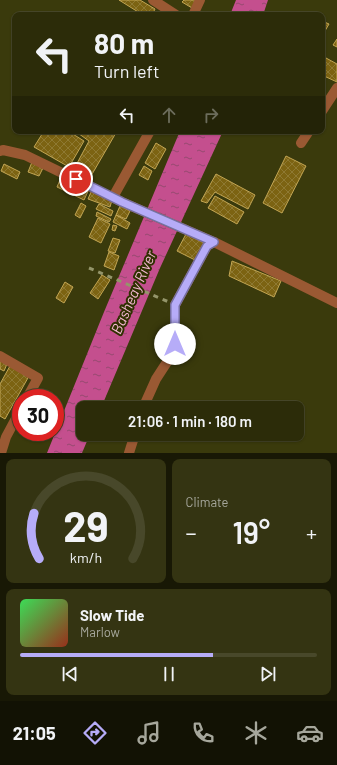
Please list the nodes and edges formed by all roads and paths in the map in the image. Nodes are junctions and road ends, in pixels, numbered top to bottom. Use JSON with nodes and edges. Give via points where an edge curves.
{"nodes":[{"id":1,"x":153,"y":0,"type":"edge"},
{"id":2,"x":200,"y":0,"type":"edge"},
{"id":3,"x":171,"y":12,"type":"edge"},
{"id":4,"x":194,"y":12,"type":"edge"},
{"id":5,"x":337,"y":88,"type":"edge"},
{"id":6,"x":325,"y":106,"type":"edge"},
{"id":7,"x":149,"y":134,"type":"edge"},
{"id":8,"x":307,"y":134,"type":"edge"},
{"id":9,"x":301,"y":143,"type":"dead end"},
{"id":10,"x":0,"y":151,"type":"edge"},
{"id":11,"x":117,"y":199,"type":"junction"},
{"id":12,"x":211,"y":241,"type":"junction"},
{"id":13,"x":337,"y":303,"type":"edge"},
{"id":14,"x":0,"y":356,"type":"edge"},
{"id":15,"x":32,"y":389,"type":"edge"},
{"id":16,"x":146,"y":401,"type":"edge"},
{"id":17,"x":12,"y":426,"type":"edge"},
{"id":18,"x":133,"y":441,"type":"edge"},
{"id":19,"x":1,"y":453,"type":"edge"},
{"id":20,"x":129,"y":453,"type":"edge"}],
"edges":[{"from":1,"to":3,"type":"street"},
{"from":2,"to":4,"type":"street"},
{"from":5,"to":6,"type":"street"},
{"from":7,"to":11,"type":"street"},
{"from":8,"to":9,"type":"street"},
{"from":10,"to":11,"type":"street","via":[[25,156]]},
{"from":11,"to":12,"type":"street"},
{"from":12,"to":13,"type":"street"},
{"from":12,"to":16,"type":"street","via":[[175,305],[175,344]]},
{"from":14,"to":15,"type":"street","via":[[38,378]]},
{"from":17,"to":19,"type":"street"},
{"from":18,"to":20,"type":"street"}]}
